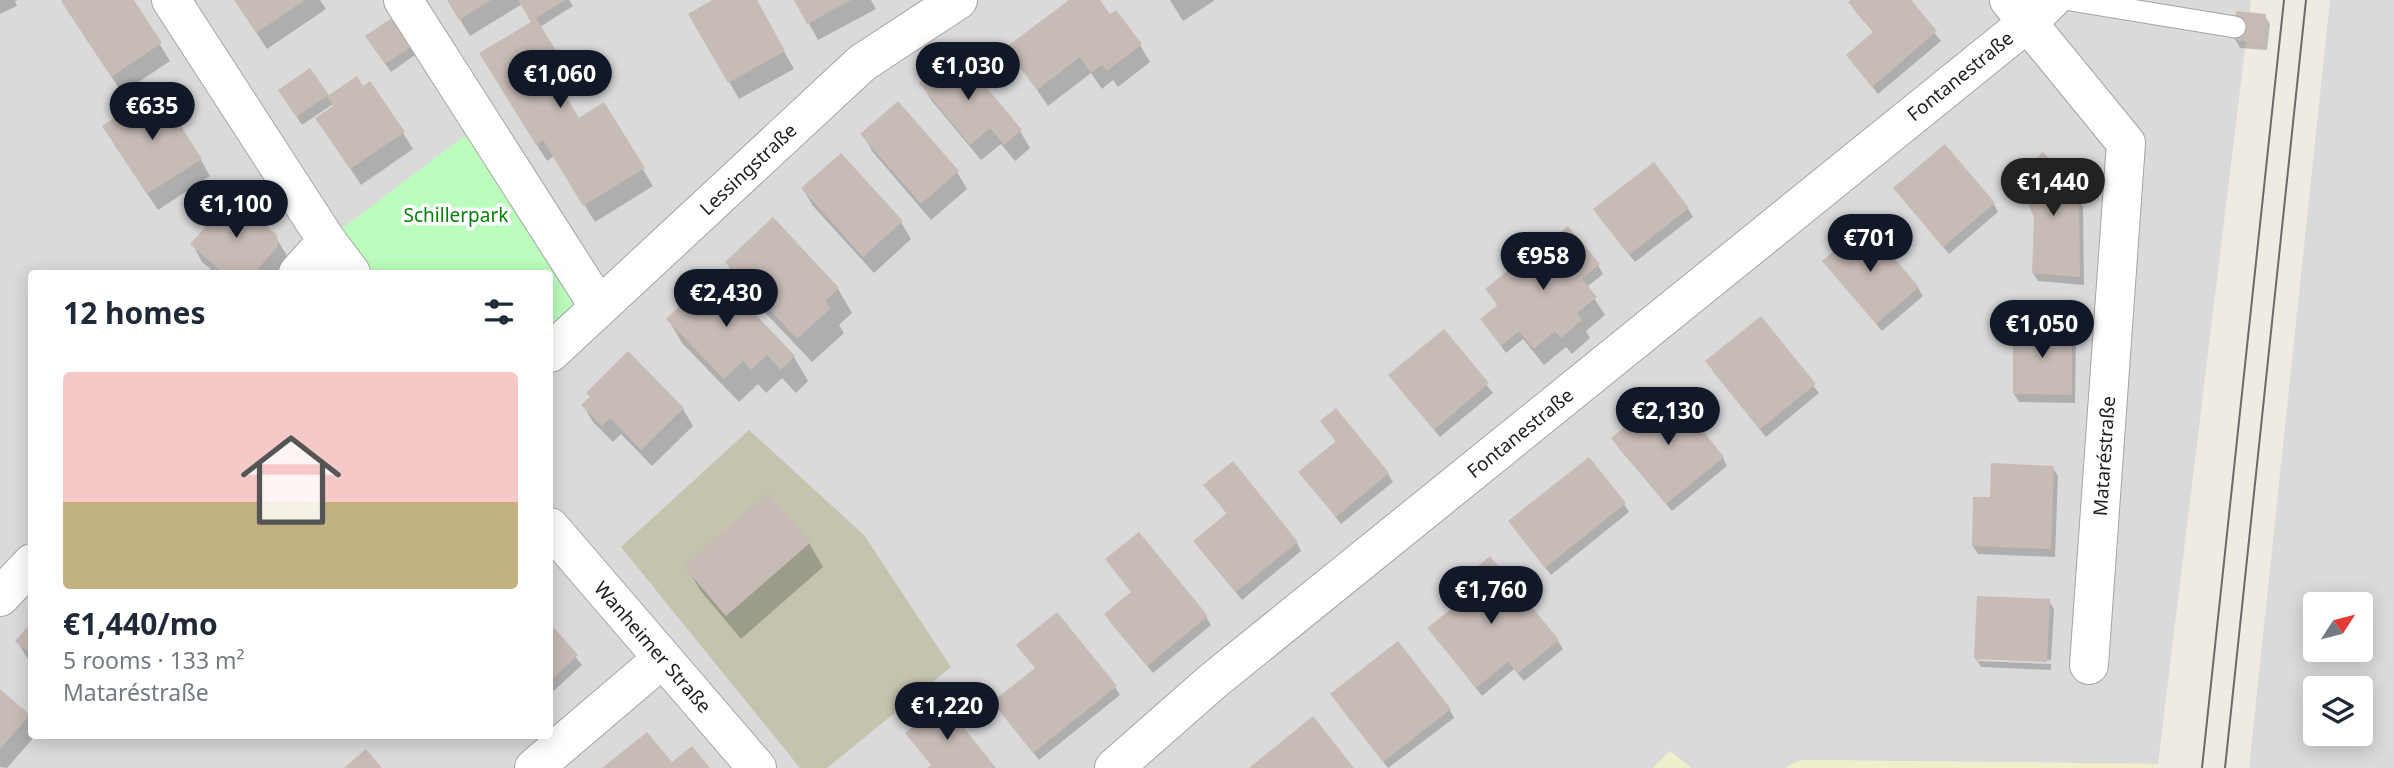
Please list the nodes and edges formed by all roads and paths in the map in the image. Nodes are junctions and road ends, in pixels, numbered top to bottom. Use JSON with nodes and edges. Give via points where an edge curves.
{"nodes":[{"id":1,"x":171,"y":0,"type":"edge"},
{"id":2,"x":403,"y":0,"type":"edge"},
{"id":3,"x":958,"y":0,"type":"edge"},
{"id":4,"x":2070,"y":0,"type":"edge"},
{"id":5,"x":2029,"y":8,"type":"edge"},
{"id":6,"x":2235,"y":27,"type":"dead end"},
{"id":7,"x":327,"y":241,"type":"junction"},
{"id":8,"x":301,"y":270,"type":"edge"},
{"id":9,"x":349,"y":270,"type":"edge"},
{"id":10,"x":599,"y":307,"type":"junction"},
{"id":11,"x":553,"y":350,"type":"edge"},
{"id":12,"x":553,"y":531,"type":"edge"},
{"id":13,"x":28,"y":567,"type":"edge"},
{"id":14,"x":0,"y":597,"type":"edge"},
{"id":15,"x":662,"y":659,"type":"junction"},
{"id":16,"x":2089,"y":665,"type":"dead end"},
{"id":17,"x":534,"y":768,"type":"edge"},
{"id":18,"x":757,"y":768,"type":"edge"},
{"id":19,"x":1114,"y":768,"type":"edge"}],
"edges":[{"from":1,"to":7,"type":"street"},
{"from":2,"to":10,"type":"street"},
{"from":3,"to":10,"type":"street","name":"Lessingstraße","via":[[862,63]]},
{"from":4,"to":6,"type":"lane"},
{"from":5,"to":16,"type":"street","name":"Mataréstraße","via":[[2126,143]]},
{"from":5,"to":19,"type":"street","name":"Fontanestraße","via":[[1213,681]]},
{"from":7,"to":8,"type":"street"},
{"from":7,"to":9,"type":"street"},
{"from":10,"to":11,"type":"street","name":"Lessingstraße"},
{"from":12,"to":15,"type":"street","name":"Wanheimer Straße"},
{"from":13,"to":14,"type":"street"},
{"from":15,"to":17,"type":"street"},
{"from":15,"to":18,"type":"street","name":"Wanheimer Straße"}]}
